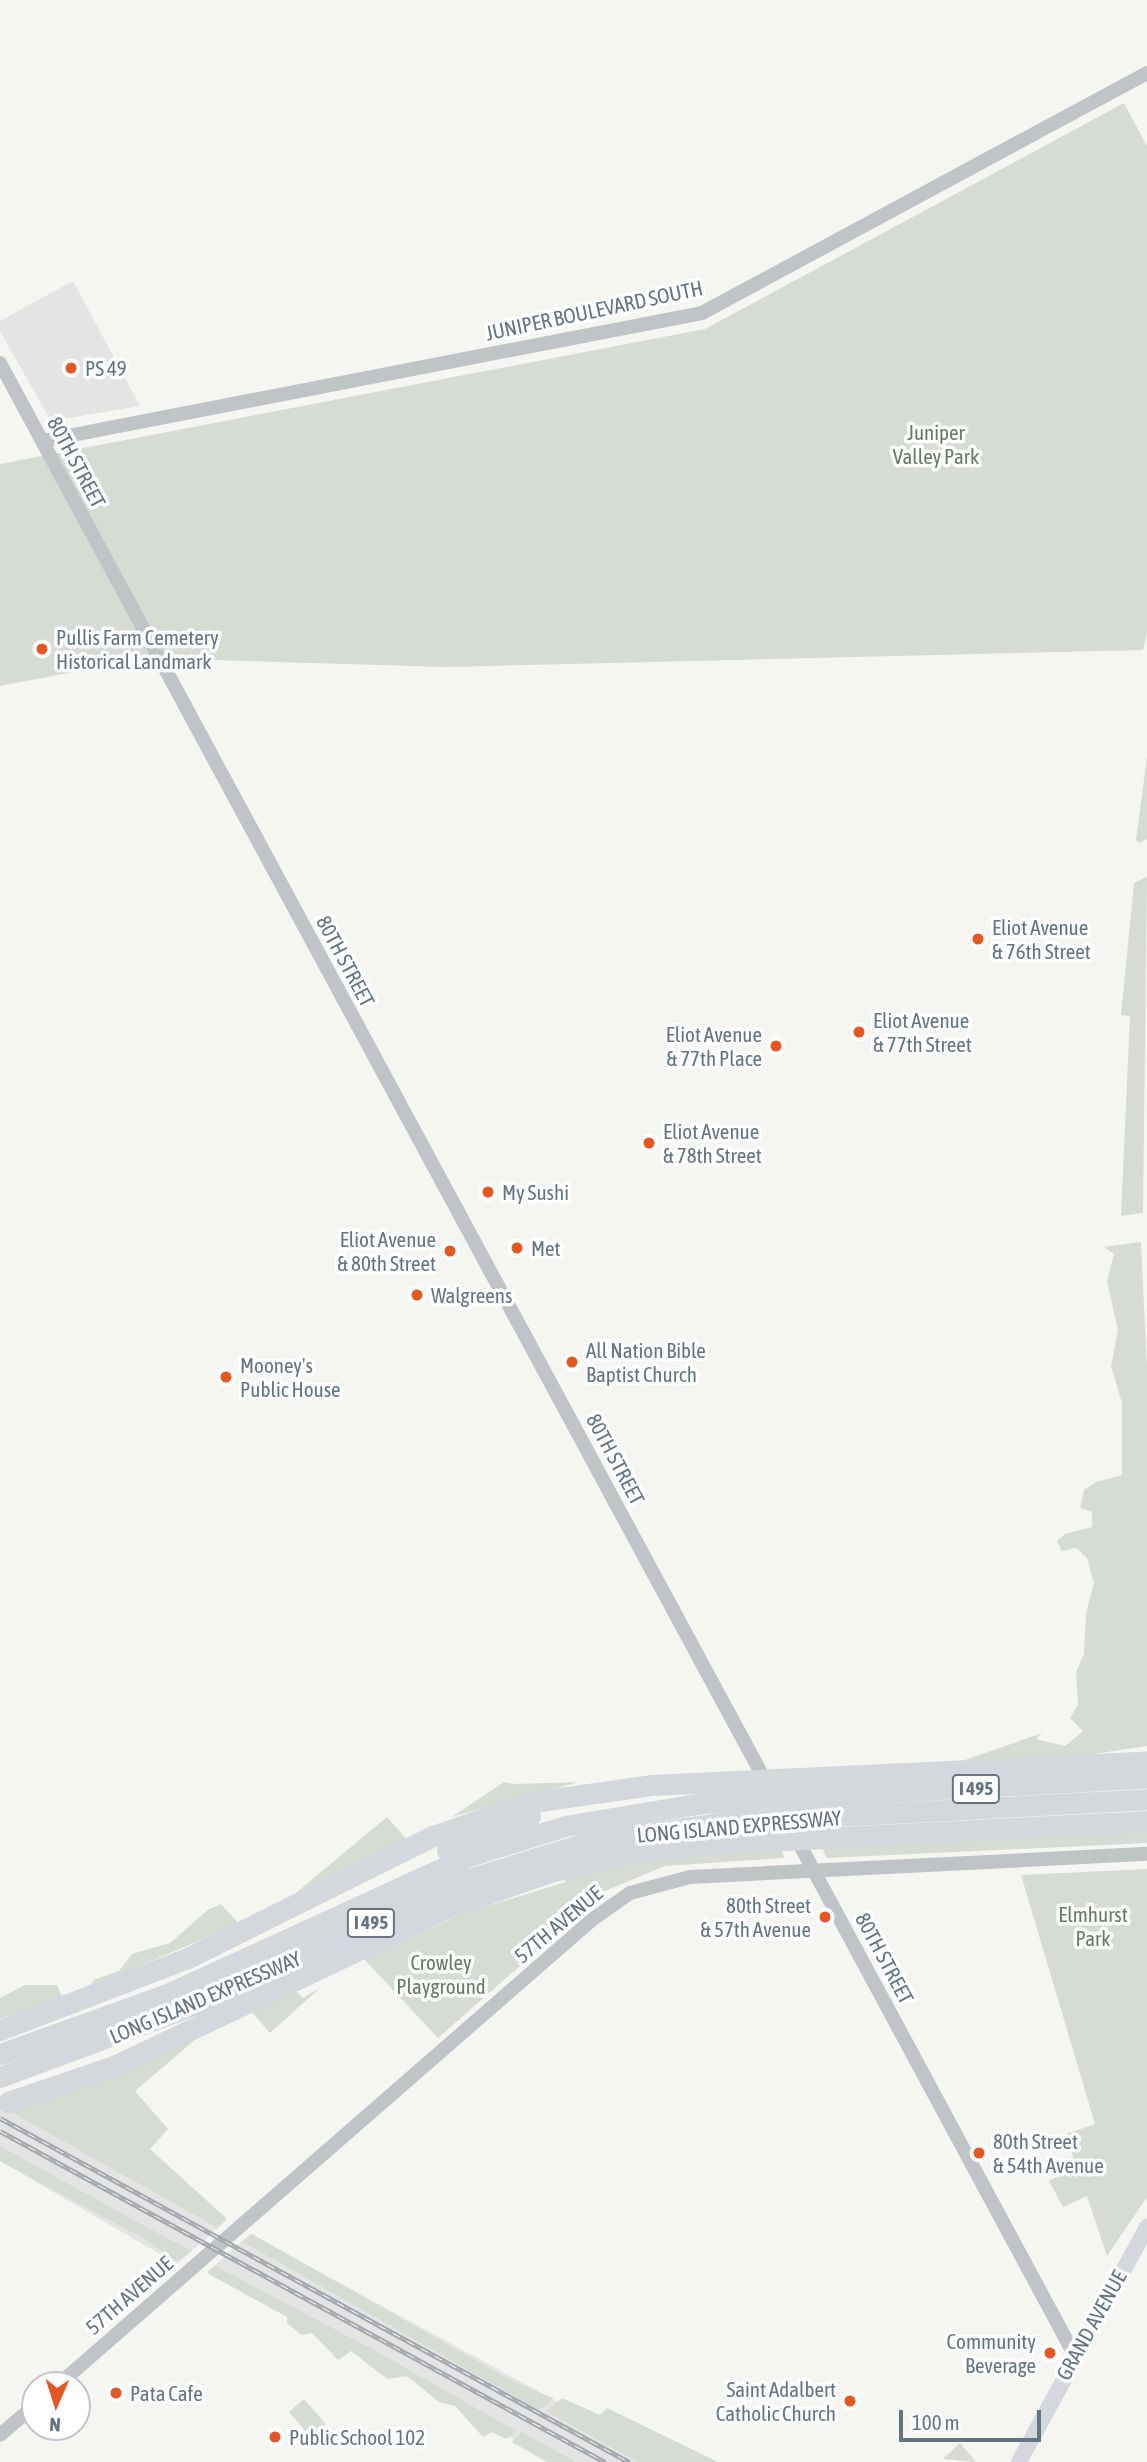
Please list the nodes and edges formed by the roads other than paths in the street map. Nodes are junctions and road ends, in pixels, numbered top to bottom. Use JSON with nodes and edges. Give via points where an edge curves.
{"nodes":[{"id":1,"x":1147,"y":73,"type":"edge"},
{"id":2,"x":0,"y":363,"type":"edge"},
{"id":3,"x":41,"y":441,"type":"junction"},
{"id":4,"x":1147,"y":1751,"type":"edge"},
{"id":5,"x":1147,"y":1762,"type":"edge"},
{"id":6,"x":972,"y":1769,"type":"junction"},
{"id":7,"x":1147,"y":1777,"type":"edge"},
{"id":8,"x":644,"y":1786,"type":"junction"},
{"id":9,"x":1147,"y":1798,"type":"edge"},
{"id":10,"x":1147,"y":1821,"type":"edge"},
{"id":11,"x":760,"y":1831,"type":"junction"},
{"id":12,"x":1147,"y":1854,"type":"edge"},
{"id":13,"x":814,"y":1871,"type":"junction"},
{"id":14,"x":338,"y":1914,"type":"junction"},
{"id":15,"x":0,"y":2030,"type":"edge"},
{"id":16,"x":0,"y":2054,"type":"edge"},
{"id":17,"x":0,"y":2077,"type":"edge"},
{"id":18,"x":8,"y":2102,"type":"dead end"},
{"id":19,"x":1147,"y":2227,"type":"edge"},
{"id":20,"x":1074,"y":2354,"type":"junction"},
{"id":21,"x":74,"y":2371,"type":"edge"},
{"id":22,"x":21,"y":2417,"type":"edge"},
{"id":23,"x":0,"y":2435,"type":"edge"},
{"id":24,"x":1019,"y":2462,"type":"edge"}],
"edges":[{"from":1,"to":3,"type":"street","name":"JUNIPER BOULEVARD SOUTH","via":[[702,313]]},
{"from":2,"to":3,"type":"street","name":"80TH STREET"},
{"from":3,"to":13,"type":"street","name":"80TH STREET"},
{"from":4,"to":6,"type":"highway"},
{"from":5,"to":6,"type":"highway"},
{"from":6,"to":8,"type":"highway"},
{"from":7,"to":14,"type":"highway","name":"LONG ISLAND EXPRESSWAY","number":"I 495","via":[[746,1800],[633,1812],[531,1835],[432,1871]]},
{"from":8,"to":14,"type":"highway","via":[[492,1830],[394,1875]]},
{"from":8,"to":15,"type":"highway","via":[[557,1796],[466,1823],[223,1943]]},
{"from":9,"to":11,"type":"highway","name":"LONG ISLAND EXPRESSWAY","number":"I 495","via":[[817,1818]]},
{"from":10,"to":11,"type":"highway","via":[[825,1839]]},
{"from":11,"to":17,"type":"highway","name":"LONG ISLAND EXPRESSWAY","number":"I 495","via":[[624,1835],[491,1870],[183,2010]]},
{"from":11,"to":18,"type":"highway","via":[[633,1853],[511,1884],[447,1909],[114,2066]]},
{"from":12,"to":13,"type":"street","name":"57TH AVENUE"},
{"from":13,"to":20,"type":"street","name":"80TH STREET"},
{"from":13,"to":21,"type":"street","name":"57TH AVENUE","via":[[675,1879],[652,1884],[611,1905]]},
{"from":14,"to":16,"type":"highway","name":"LONG ISLAND EXPRESSWAY","number":"I 495","via":[[165,1994]]},
{"from":19,"to":20,"type":"main road","name":"GRAND AVENUE"},
{"from":20,"to":24,"type":"main road","name":"GRAND AVENUE"},
{"from":22,"to":23,"type":"street"}]}
